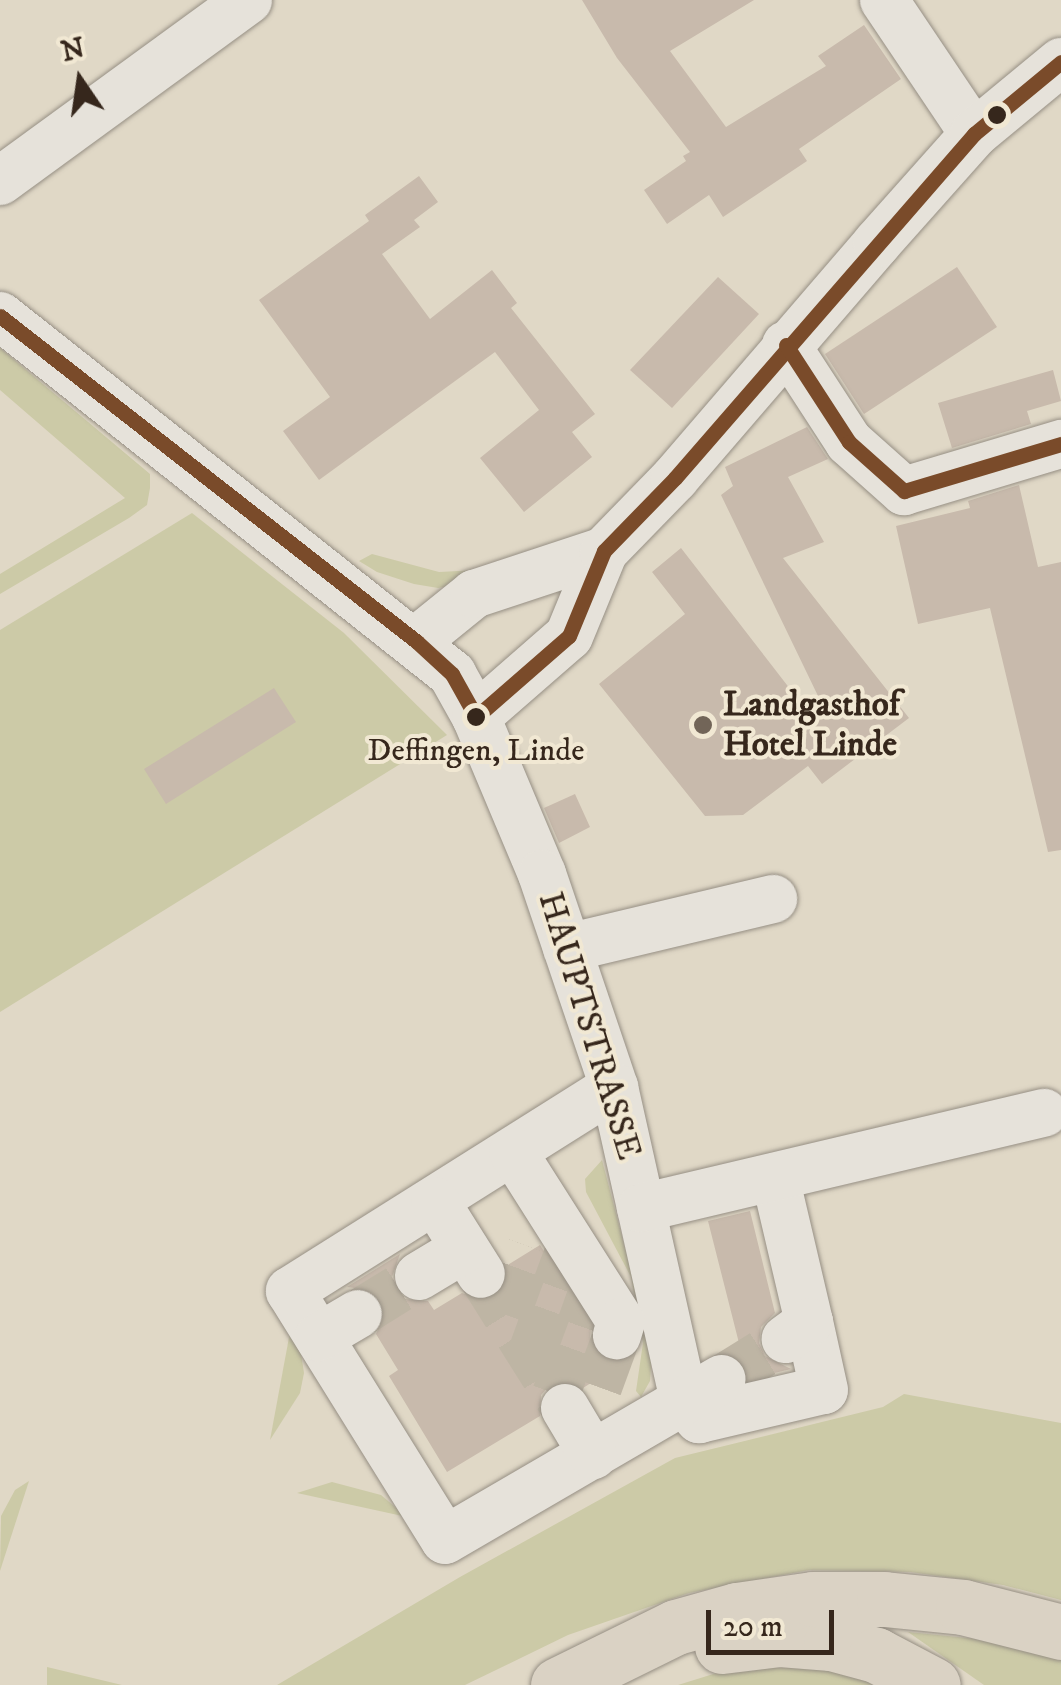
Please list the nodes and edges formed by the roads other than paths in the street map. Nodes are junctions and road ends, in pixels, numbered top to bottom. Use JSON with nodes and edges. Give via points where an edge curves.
{"nodes":[{"id":1,"x":248,"y":0,"type":"edge"},
{"id":2,"x":884,"y":0,"type":"edge"},
{"id":3,"x":1061,"y":62,"type":"edge"},
{"id":4,"x":974,"y":134,"type":"junction"},
{"id":5,"x":0,"y":180,"type":"edge"},
{"id":6,"x":0,"y":316,"type":"edge"},
{"id":7,"x":786,"y":345,"type":"junction"},
{"id":8,"x":1061,"y":444,"type":"edge"},
{"id":9,"x":604,"y":551,"type":"junction"},
{"id":10,"x":416,"y":641,"type":"junction"},
{"id":11,"x":476,"y":717,"type":"junction"},
{"id":12,"x":773,"y":899,"type":"dead end"},
{"id":13,"x":567,"y":948,"type":"junction"},
{"id":14,"x":614,"y":1087,"type":"junction"},
{"id":15,"x":1044,"y":1113,"type":"dead end"},
{"id":16,"x":514,"y":1152,"type":"junction"},
{"id":17,"x":775,"y":1177,"type":"junction"},
{"id":18,"x":435,"y":1201,"type":"junction"},
{"id":19,"x":641,"y":1208,"type":"junction"},
{"id":20,"x":419,"y":1276,"type":"tunnel mouth"},
{"id":21,"x":617,"y":1335,"type":"tunnel mouth"},
{"id":22,"x":704,"y":1391,"type":"junction"},
{"id":23,"x":1061,"y":1632,"type":"edge"},
{"id":24,"x":558,"y":1685,"type":"edge"},
{"id":25,"x":628,"y":1685,"type":"edge"},
{"id":26,"x":933,"y":1685,"type":"edge"}],
"edges":[{"from":1,"to":5,"type":"street"},
{"from":2,"to":4,"type":"street"},
{"from":3,"to":4,"type":"street"},
{"from":4,"to":7,"type":"street"},
{"from":6,"to":10,"type":"street","name":"HAUPTSTRASSE"},
{"from":7,"to":8,"type":"street","via":[[849,442],[904,491]]},
{"from":7,"to":9,"type":"street"},
{"from":9,"to":10,"type":"street","via":[[474,594]]},
{"from":9,"to":11,"type":"street","via":[[569,636]]},
{"from":10,"to":11,"type":"street","name":"HAUPTSTRASSE","via":[[452,674]]},
{"from":11,"to":13,"type":"street","name":"HAUPTSTRASSE"},
{"from":12,"to":13,"type":"street"},
{"from":13,"to":14,"type":"street","name":"HAUPTSTRASSE"},
{"from":14,"to":16,"type":"street"},
{"from":14,"to":19,"type":"street","name":"HAUPTSTRASSE"},
{"from":15,"to":17,"type":"street"},
{"from":16,"to":18,"type":"street"},
{"from":16,"to":21,"type":"street","via":[[538,1225],[622,1322]]},
{"from":17,"to":19,"type":"street"},
{"from":17,"to":22,"type":"street","via":[[796,1331],[824,1390],[699,1420]]},
{"from":18,"to":20,"type":"street","via":[[472,1262]]},
{"from":18,"to":22,"type":"street","via":[[290,1291],[338,1326],[445,1540],[584,1421]]},
{"from":19,"to":22,"type":"street","name":"HAUPTSTRASSE"},
{"from":23,"to":24,"type":"highway","via":[[962,1608],[813,1600],[676,1626]]},
{"from":25,"to":26,"type":"highway","via":[[661,1665],[722,1646],[780,1639],[876,1655]]}]}
